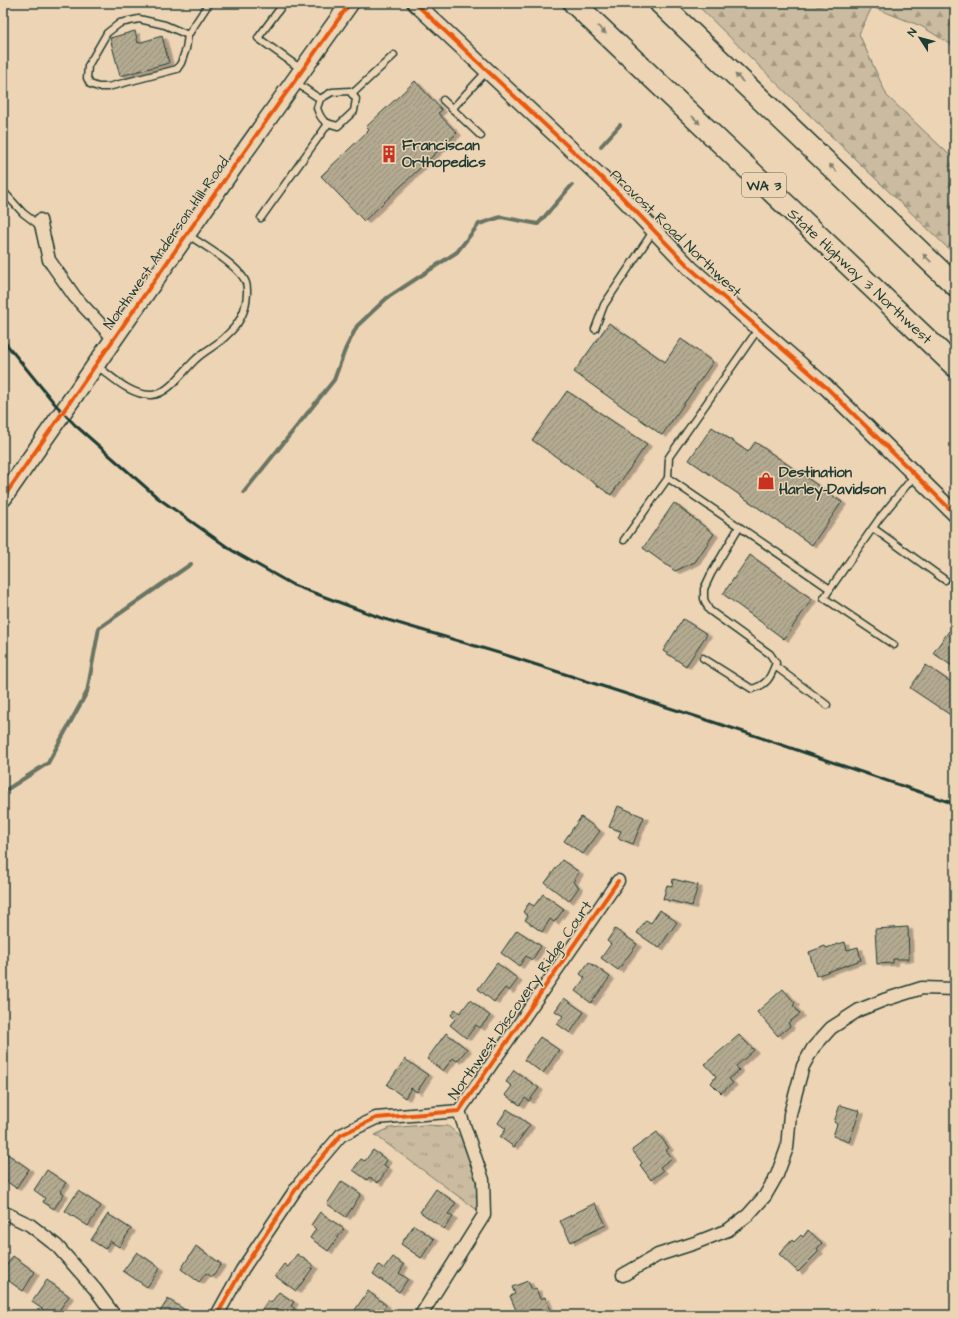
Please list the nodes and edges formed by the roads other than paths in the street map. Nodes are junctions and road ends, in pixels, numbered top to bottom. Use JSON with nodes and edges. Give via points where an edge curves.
{"nodes":[{"id":1,"x":209,"y":3,"type":"edge"},
{"id":2,"x":284,"y":3,"type":"edge"},
{"id":3,"x":350,"y":3,"type":"edge"},
{"id":4,"x":415,"y":3,"type":"edge"},
{"id":5,"x":574,"y":3,"type":"edge"},
{"id":6,"x":660,"y":3,"type":"edge"},
{"id":7,"x":188,"y":35,"type":"junction"},
{"id":8,"x":394,"y":55,"type":"dead end"},
{"id":9,"x":487,"y":71,"type":"junction"},
{"id":10,"x":298,"y":76,"type":"junction"},
{"id":11,"x":352,"y":94,"type":"junction"},
{"id":12,"x":320,"y":99,"type":"junction"},
{"id":13,"x":443,"y":100,"type":"dead end"},
{"id":14,"x":452,"y":109,"type":"junction"},
{"id":15,"x":328,"y":124,"type":"junction"},
{"id":16,"x":481,"y":136,"type":"dead end"},
{"id":17,"x":3,"y":191,"type":"edge"},
{"id":18,"x":261,"y":218,"type":"dead end"},
{"id":19,"x":41,"y":224,"type":"joint"},
{"id":20,"x":654,"y":230,"type":"junction"},
{"id":21,"x":187,"y":234,"type":"junction"},
{"id":22,"x":955,"y":285,"type":"edge"},
{"id":23,"x":759,"y":328,"type":"junction"},
{"id":24,"x":595,"y":329,"type":"dead end"},
{"id":25,"x":114,"y":339,"type":"junction"},
{"id":26,"x":96,"y":365,"type":"junction"},
{"id":27,"x":955,"y":366,"type":"edge"},
{"id":28,"x":914,"y":475,"type":"junction"},
{"id":29,"x":668,"y":478,"type":"junction"},
{"id":30,"x":3,"y":498,"type":"edge"},
{"id":31,"x":955,"y":514,"type":"edge"},
{"id":32,"x":739,"y":527,"type":"junction"},
{"id":33,"x":873,"y":528,"type":"junction"},
{"id":34,"x":624,"y":540,"type":"dead end"},
{"id":35,"x":945,"y":580,"type":"dead end"},
{"id":36,"x":830,"y":589,"type":"junction"},
{"id":37,"x":894,"y":645,"type":"dead end"},
{"id":38,"x":703,"y":658,"type":"dead end"},
{"id":39,"x":775,"y":666,"type":"junction"},
{"id":40,"x":827,"y":705,"type":"dead end"},
{"id":41,"x":618,"y":881,"type":"dead end"},
{"id":42,"x":955,"y":989,"type":"edge"},
{"id":43,"x":459,"y":1111,"type":"junction"},
{"id":44,"x":3,"y":1212,"type":"edge"},
{"id":45,"x":623,"y":1275,"type":"dead end"},
{"id":46,"x":114,"y":1315,"type":"edge"},
{"id":47,"x":217,"y":1315,"type":"edge"},
{"id":48,"x":421,"y":1315,"type":"edge"}],
"edges":[{"from":1,"to":7,"type":"lane"},
{"from":2,"to":10,"type":"lane","via":[[258,38]]},
{"from":3,"to":10,"type":"main road","name":"Northwest Anderson Hill Road"},
{"from":4,"to":9,"type":"street","name":"Provost Road Northwest"},
{"from":5,"to":27,"type":"highway","name":"State Highway 3 Northwest","number":"WA 3","one_way":true},
{"from":22,"to":6,"type":"highway","one_way":true},
{"from":7,"to":7,"type":"lane","via":[[165,25],[139,19],[120,23],[107,33],[88,66],[87,78],[90,84],[108,87],[177,69],[186,49]]},
{"from":8,"to":11,"type":"lane"},
{"from":9,"to":14,"type":"lane"},
{"from":9,"to":20,"type":"street","name":"Provost Road Northwest"},
{"from":10,"to":12,"type":"lane"},
{"from":10,"to":21,"type":"main road","name":"Northwest Anderson Hill Road"},
{"from":11,"to":12,"type":"lane","via":[[350,91],[332,92]]},
{"from":11,"to":15,"type":"lane","via":[[356,99],[354,112],[338,126]]},
{"from":12,"to":15,"type":"lane","via":[[317,108],[320,118]]},
{"from":13,"to":14,"type":"lane"},
{"from":14,"to":16,"type":"lane"},
{"from":15,"to":18,"type":"lane"},
{"from":17,"to":19,"type":"lane","via":[[23,213]]},
{"from":19,"to":25,"type":"street","via":[[49,260],[75,297]]},
{"from":20,"to":23,"type":"street","name":"Provost Road Northwest","via":[[691,269]]},
{"from":20,"to":24,"type":"lane","via":[[604,305]]},
{"from":21,"to":25,"type":"main road","name":"Northwest Anderson Hill Road"},
{"from":21,"to":26,"type":"lane","via":[[241,274],[246,284],[247,296],[240,320],[227,336],[198,358],[162,392],[152,395],[131,390]]},
{"from":23,"to":28,"type":"street","name":"Provost Road Northwest","via":[[826,387]]},
{"from":23,"to":29,"type":"lane","via":[[669,457]]},
{"from":25,"to":26,"type":"main road","name":"Northwest Anderson Hill Road"},
{"from":26,"to":30,"type":"main road","name":"Northwest Anderson Hill Road"},
{"from":28,"to":31,"type":"street","name":"Provost Road Northwest"},
{"from":28,"to":33,"type":"lane"},
{"from":29,"to":32,"type":"lane"},
{"from":29,"to":34,"type":"lane"},
{"from":32,"to":36,"type":"lane"},
{"from":32,"to":39,"type":"lane","via":[[711,574],[704,589],[704,599],[709,610],[770,654],[776,663]]},
{"from":33,"to":35,"type":"lane"},
{"from":33,"to":36,"type":"lane"},
{"from":36,"to":37,"type":"lane","via":[[824,598]]},
{"from":38,"to":39,"type":"lane","via":[[752,689],[762,686],[771,676]]},
{"from":39,"to":40,"type":"lane"},
{"from":41,"to":43,"type":"street","name":"Northwest Discovery Ridge Court"},
{"from":42,"to":45,"type":"street","via":[[922,988],[859,1010],[831,1028],[813,1048],[803,1066],[790,1114],[787,1148],[777,1175],[765,1196],[748,1215],[728,1230],[695,1244],[658,1255]]},
{"from":43,"to":47,"type":"street","name":"Northwest Discovery Ridge Court","via":[[376,1118],[341,1135],[300,1183],[242,1270]]},
{"from":43,"to":48,"type":"street","via":[[483,1180],[484,1215]]},
{"from":44,"to":46,"type":"street","via":[[30,1225],[57,1246]]}]}
